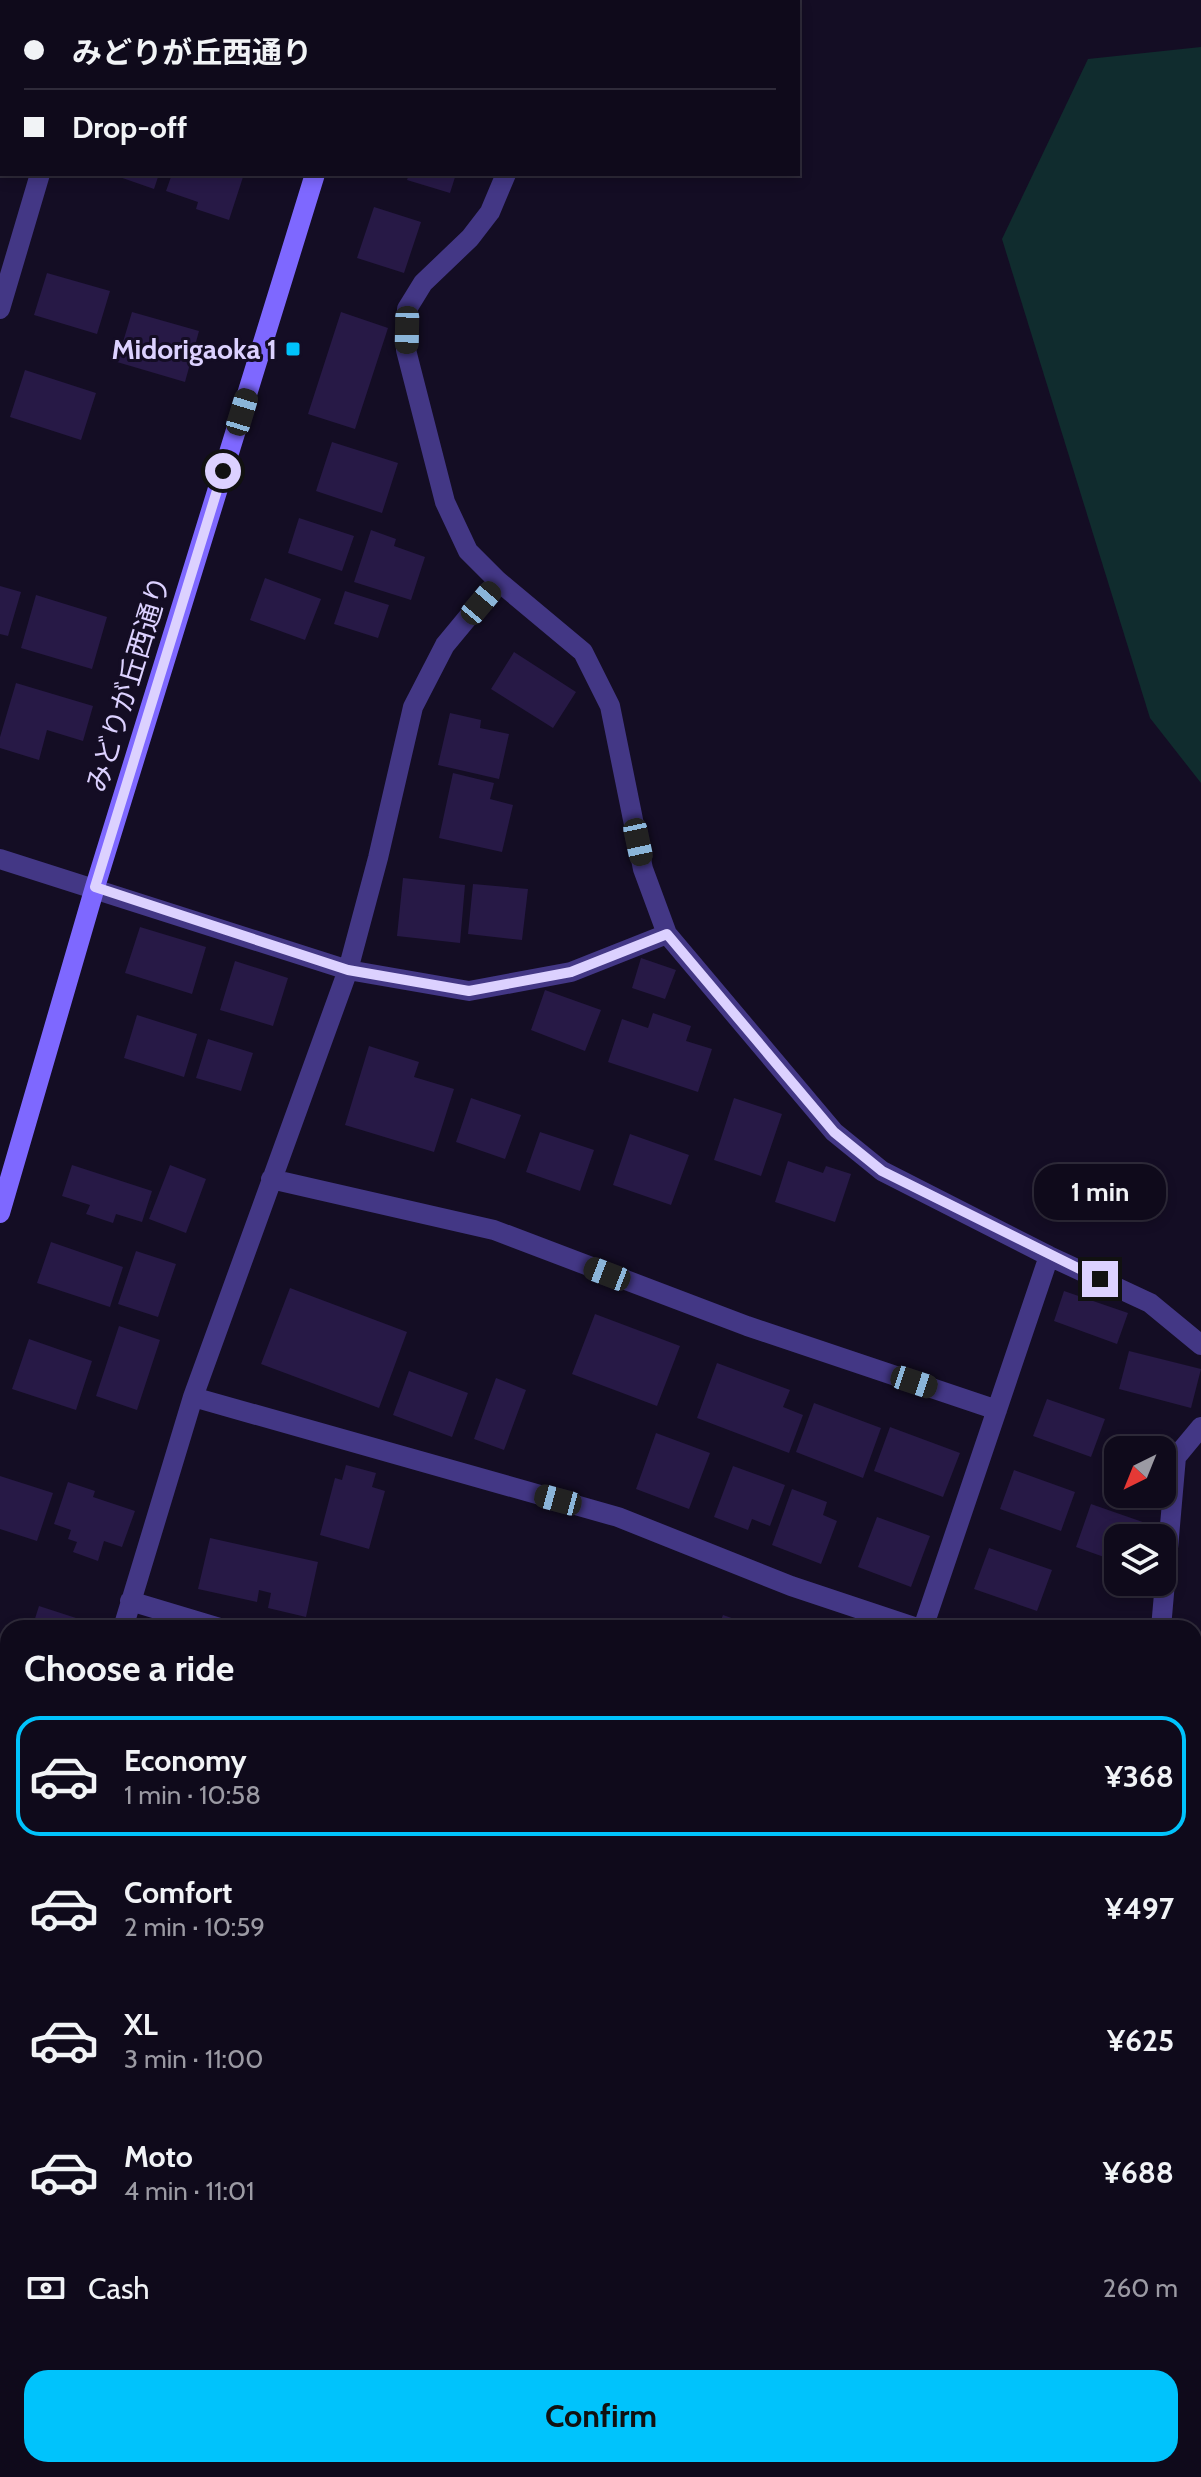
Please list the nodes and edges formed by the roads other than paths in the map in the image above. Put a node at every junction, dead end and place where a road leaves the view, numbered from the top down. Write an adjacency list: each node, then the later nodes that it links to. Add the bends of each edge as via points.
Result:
1 (39, 176): 4 (street)
2 (314, 176): 7 (street, みどりが丘西通り)
3 (505, 176): 5 (street, via 490,212 423,283 407,309 406,337 445,502 468,551)
4 (0, 309)
5 (498, 581): 8 (street, via 583,652 610,706 643,869); 9 (street, via 445,645 413,707)
6 (0, 859): 7 (street)
7 (95, 887): 9 (street); 11 (street, みどりが丘西通り)
8 (667, 934): 9 (street, via 571,972 469,991); 12 (street, via 834,1132 882,1171)
9 (348, 970): 10 (street)
10 (271, 1179): 14 (street); 15 (street, via 494,1230 747,1326)
11 (0, 1213)
12 (1049, 1256): 13 (street, via 1150,1303); 15 (street)
13 (1201, 1345)
14 (193, 1397): 17 (street); 20 (street, via 618,1517)
15 (997, 1410): 21 (street)
16 (1201, 1427): 22 (street, via 1176,1457)
17 (130, 1601): 18 (street); 19 (street)
18 (125, 1620)
19 (193, 1620)
20 (893, 1620)
21 (926, 1620)
22 (1162, 1620)

